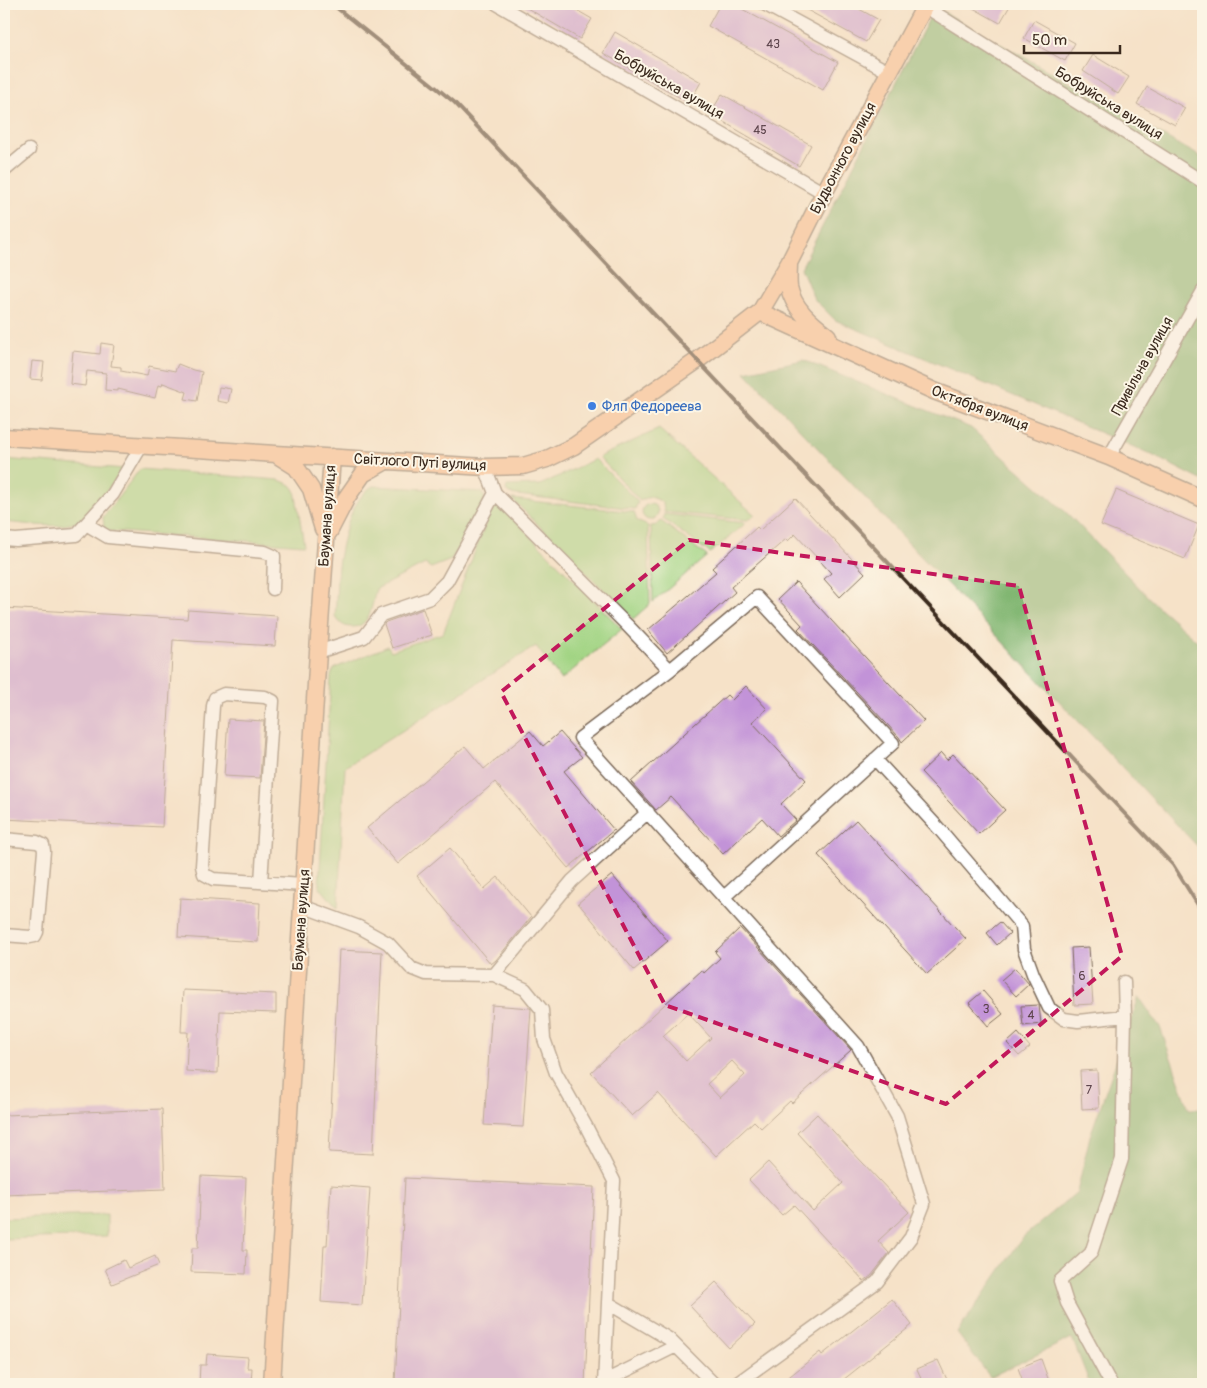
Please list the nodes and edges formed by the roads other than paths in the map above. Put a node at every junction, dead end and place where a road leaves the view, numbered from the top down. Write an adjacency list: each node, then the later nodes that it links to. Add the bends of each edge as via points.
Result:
1 (497, 4): 8 (street, Бобруйська вулиця)
2 (764, 4): 4 (street)
3 (924, 4): 4 (main road, Будьонного вулиця); 7 (street, Бобруйська вулиця)
4 (889, 72): 8 (main road, Будьонного вулиця)
5 (29, 150): 6 (street)
6 (4, 171)
7 (1203, 182)
8 (824, 193): 9 (main road, Будьонного вулиця)
9 (789, 263): 11 (main road, Будьонного вулиця); 12 (main road, via 789,287 799,309 813,325)
10 (1203, 291): 17 (street, Привільна вулиця)
11 (760, 312): 12 (main road, Октября вулиця); 19 (main road, Світлого Путі вулиця, via 698,360 574,446 523,466)
12 (849, 352): 17 (main road, Октября вулиця, via 934,391)
13 (4, 436): 14 (main road, Світлого Путі вулиця)
14 (142, 445): 15 (main road, Світлого Путі вулиця); 22 (street, via 113,494)
15 (272, 453): 16 (main road, Світлого Путі вулиця); 23 (main road, via 296,467 311,489)
16 (332, 457): 18 (main road, Світлого Путі вулиця); 23 (main road, Баумана вулиця)
17 (1110, 457): 21 (main road, Октября вулиця)
18 (386, 461): 19 (main road, Світлого Путі вулиця); 23 (main road, via 363,474 347,497)
19 (485, 467): 20 (street)
20 (495, 493): 26 (street, via 448,581 430,598 381,615 364,637); 27 (street)
21 (1203, 499)
22 (86, 524): 24 (street, via 76,535); 25 (street, via 108,537 265,552 274,556)
23 (326, 539): 26 (main road, Баумана вулиця)
24 (4, 540)
25 (273, 589)
26 (318, 652): 32 (main road, Баумана вулиця)
27 (670, 670): 28 (street, via 757,597 893,743); 29 (street, via 580,738)
28 (875, 759): 33 (street); 38 (street, via 1022,926 1024,949 1049,1008 1064,1019 1078,1021)
29 (648, 812): 33 (street); 36 (street, via 572,881)
30 (4, 839): 35 (street, via 37,842 43,845 44,851 37,932 30,937)
31 (261, 882): 31 (street, via 213,879 204,874 202,866 213,706 215,698 224,694 265,697 273,701); 32 (street)
32 (303, 885): 34 (main road, Баумана вулиця)
33 (724, 897): 44 (street, via 858,1046 897,1116 924,1204 911,1237 878,1282)
34 (302, 906): 36 (street, via 359,927 388,943 411,968 426,974); 42 (main road, Баумана вулиця)
35 (4, 935)
36 (494, 975): 39 (street, via 525,989 542,1010 544,1040 556,1073 614,1181)
37 (1124, 982): 38 (street)
38 (1125, 1016): 45 (street, via 1122,1159 1091,1253 1060,1282 1067,1303)
39 (608, 1303): 40 (street); 41 (street)
40 (676, 1346): 41 (street); 43 (street)
41 (605, 1383)
42 (272, 1384)
43 (714, 1384)
44 (736, 1384)
45 (1111, 1384)

